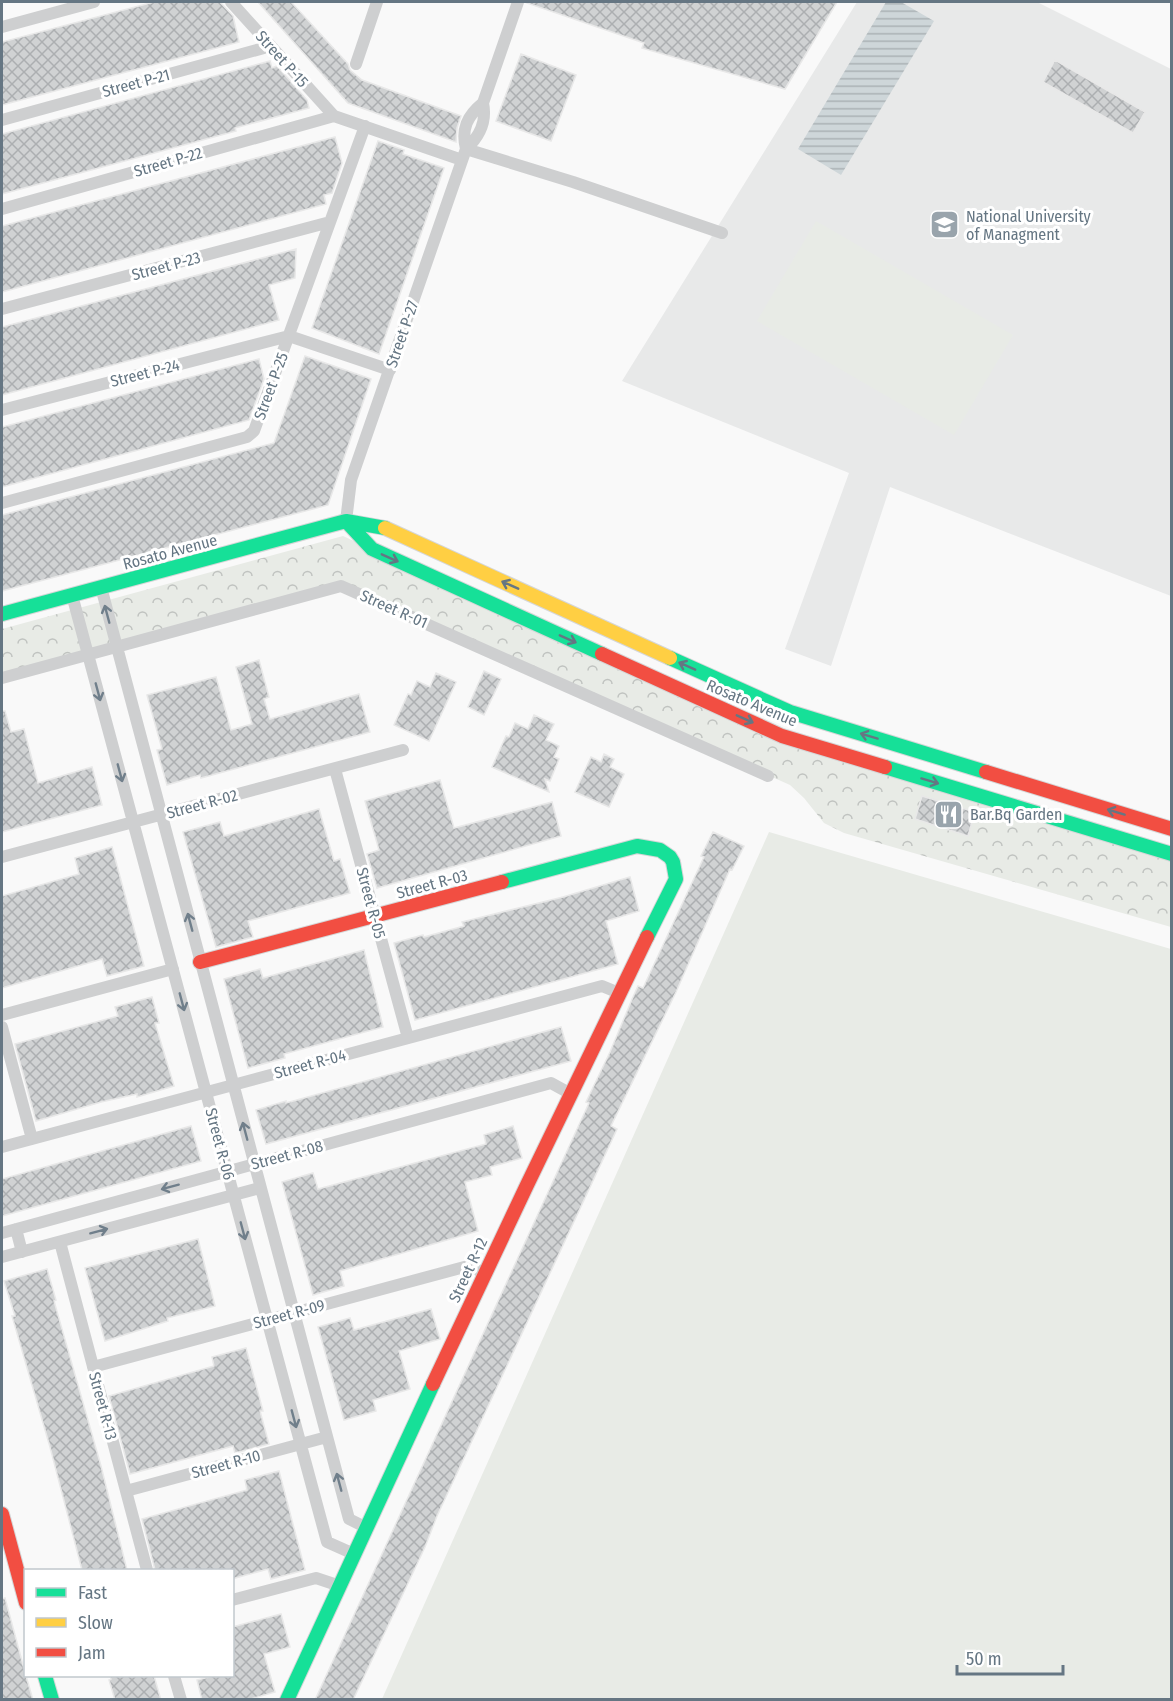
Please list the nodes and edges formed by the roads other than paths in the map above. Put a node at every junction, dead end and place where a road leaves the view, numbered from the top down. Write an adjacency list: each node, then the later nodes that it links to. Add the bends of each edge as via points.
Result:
1 (94, 2): 5 (street)
2 (231, 2): 6 (street, Street P-15)
3 (377, 2): 7 (street)
4 (518, 2): 8 (street)
5 (2, 27)
6 (271, 46): 9 (street, Street P-15); 10 (street, Street P-21)
7 (356, 64)
8 (483, 103): 12 (street, Street P-27, via 486,115 482,126); 12 (street, Street P-27, via 472,112 463,135)
9 (334, 116): 11 (street); 13 (street, Street P-22)
10 (2, 120)
11 (365, 126): 12 (street); 14 (street, Street P-25)
12 (464, 154): 15 (street, via 573,182); 18 (street, Street P-27)
13 (2, 209)
14 (330, 222): 16 (street, Street P-23); 17 (street, Street P-25)
15 (722, 233)
16 (2, 309)
17 (289, 336): 18 (street); 19 (street, Street P-24); 20 (street, Street P-25, via 254,431 247,437)
18 (390, 370): 21 (street, Street P-27, via 351,480)
19 (2, 410)
20 (2, 503)
21 (346, 521): 22 (street, Rosato Avenue); 33 (street, Rosato Avenue, one-way to 21, via 790,712 382,527); 34 (street, Rosato Avenue, one-way to 34, via 372,549 782,736)
22 (101, 587): 23 (street, Rosato Avenue); 25 (street, Street R-06, one-way to 22)
23 (72, 595): 24 (street, Rosato Avenue); 26 (street, Street R-06)
24 (2, 614)
25 (116, 646): 26 (street, Street R-01); 30 (street, Street R-01, via 341,586); 31 (street, Street R-06)
26 (88, 654): 27 (street, Street R-01); 32 (street, Street R-06, one-way to 32)
27 (2, 678)
28 (403, 750): 29 (street, Street R-02)
29 (335, 769): 31 (street, Street R-02); 37 (street, Street R-05)
30 (768, 776)
31 (161, 814): 32 (street, Street R-02); 38 (street, Street R-06, one-way to 31)
32 (133, 822): 36 (street, Street R-02); 39 (street, Street R-06)
33 (1172, 829)
34 (1172, 854)
35 (671, 856): 37 (street, Street R-03, via 657,847 637,846); 40 (street, Street R-12, via 676,879)
36 (2, 857)
37 (375, 916): 38 (street, Street R-03); 43 (street, Street R-05)
38 (200, 962): 44 (street, Street R-06)
39 (173, 969): 41 (street); 45 (street, Street R-06, one-way to 45)
40 (619, 993): 43 (street, Street R-04, via 602,986); 46 (street, Street R-12)
41 (2, 1015)
42 (2, 1027): 47 (street)
43 (408, 1038): 44 (street, Street R-04)
44 (233, 1085): 45 (street, Street R-04); 49 (street, Street R-06, one-way to 44)
45 (206, 1092): 47 (street, Street R-04); 50 (street, Street R-06)
46 (571, 1094): 49 (street, Street R-08, via 551,1083); 58 (street, Street R-12)
47 (32, 1139): 48 (street, Street R-04)
48 (2, 1147)
49 (254, 1164): 50 (street, Street R-08); 51 (street, Street R-06)
50 (227, 1172): 52 (street, Street R-06); 53 (street, Street R-08, one-way to 53)
51 (260, 1188): 52 (street, Street R-08); 59 (street, Street R-06)
52 (234, 1195): 55 (street, Street R-08, one-way to 52); 60 (street, Street R-06, one-way to 60)
53 (16, 1229): 54 (street, Street R-08); 56 (street)
54 (2, 1233)
55 (60, 1242): 56 (street, Street R-08); 61 (street, Street R-13)
56 (22, 1252): 57 (street, Street R-08)
57 (2, 1257)
58 (485, 1273): 59 (street, Street R-09, via 468,1266); 66 (street, Street R-12)
59 (294, 1313): 60 (street, Street R-09); 62 (street, Street R-06)
60 (267, 1320): 61 (street, Street R-09); 63 (street, Street R-06, one-way to 63)
61 (93, 1367): 64 (street, Street R-13)
62 (327, 1437): 63 (street, Street R-10); 66 (street, Street R-06, one-way to 62, via 349,1519)
63 (301, 1444): 64 (street, Street R-10); 67 (street, Street R-06, via 327,1542)
64 (126, 1491): 68 (street, Street R-13)
65 (2, 1514): 70 (street)
66 (367, 1528): 67 (street, Street R-12)
67 (354, 1554): 69 (street, Street R-12)
68 (147, 1569)
69 (340, 1586): 71 (street, via 316,1578); 76 (street, Street R-12)
70 (24, 1596)
71 (234, 1599)
72 (45, 1677): 74 (street)
73 (174, 1677): 75 (street)
74 (52, 1700)
75 (181, 1700)
76 (287, 1700)

